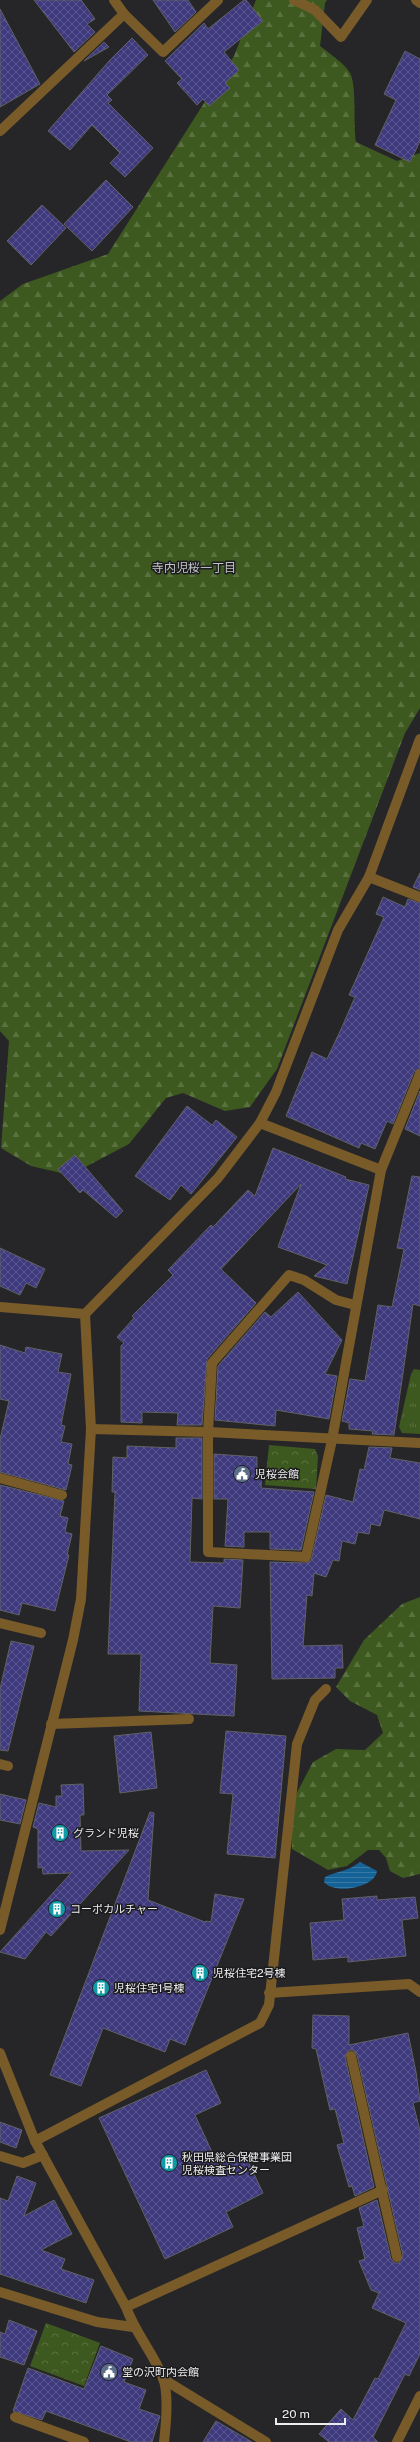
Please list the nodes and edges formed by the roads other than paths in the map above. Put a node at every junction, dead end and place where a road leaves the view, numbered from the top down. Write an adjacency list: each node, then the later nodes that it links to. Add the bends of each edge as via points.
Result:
1 (114, 0): 7 (street)
2 (218, 0): 7 (street, via 163,52)
3 (294, 0): 4 (street, via 315,10 341,37)
4 (367, 0)
5 (416, 0): 6 (street)
6 (420, 3)
7 (124, 14): 8 (street)
8 (0, 131)
9 (420, 740): 10 (street)
10 (370, 877): 11 (street); 14 (street, via 338,930 276,1092)
11 (420, 897)
12 (420, 1074): 13 (street)
13 (418, 1086): 15 (street)
14 (260, 1124): 15 (street); 18 (street, via 218,1178)
15 (381, 1170): 16 (street)
16 (355, 1305): 20 (street, via 336,1300 304,1280 290,1275 212,1363); 21 (street)
17 (0, 1307): 18 (street)
18 (85, 1314): 19 (street)
19 (91, 1429): 20 (street); 29 (street, via 81,1599)
20 (208, 1432): 21 (street); 21 (street, via 208,1552 306,1557)
21 (332, 1440): 22 (street)
22 (420, 1443)
23 (0, 1478): 24 (street)
24 (62, 1495)
25 (0, 1623): 26 (street)
26 (41, 1633)
27 (326, 1689): 32 (street, via 315,1700 297,1744)
28 (189, 1719): 29 (street)
29 (52, 1724): 30 (street)
30 (0, 1930)
31 (420, 1992): 32 (street, via 409,1984)
32 (269, 1993): 35 (street, via 269,2005 260,2024)
33 (0, 2053): 35 (street)
34 (351, 2056): 38 (street)
35 (35, 2141): 36 (street)
36 (43, 2155): 37 (street, via 23,2163); 41 (street)
37 (0, 2156)
38 (383, 2190): 39 (street); 41 (street)
39 (396, 2257)
40 (0, 2292): 42 (street, via 97,2322)
41 (126, 2307): 42 (street)
42 (133, 2327): 43 (street)
43 (163, 2379): 47 (street, via 167,2422); 48 (street)
44 (420, 2396): 49 (street)
45 (15, 2417): 46 (street)
46 (84, 2442)
47 (164, 2442)
48 (266, 2442)
49 (398, 2442)

